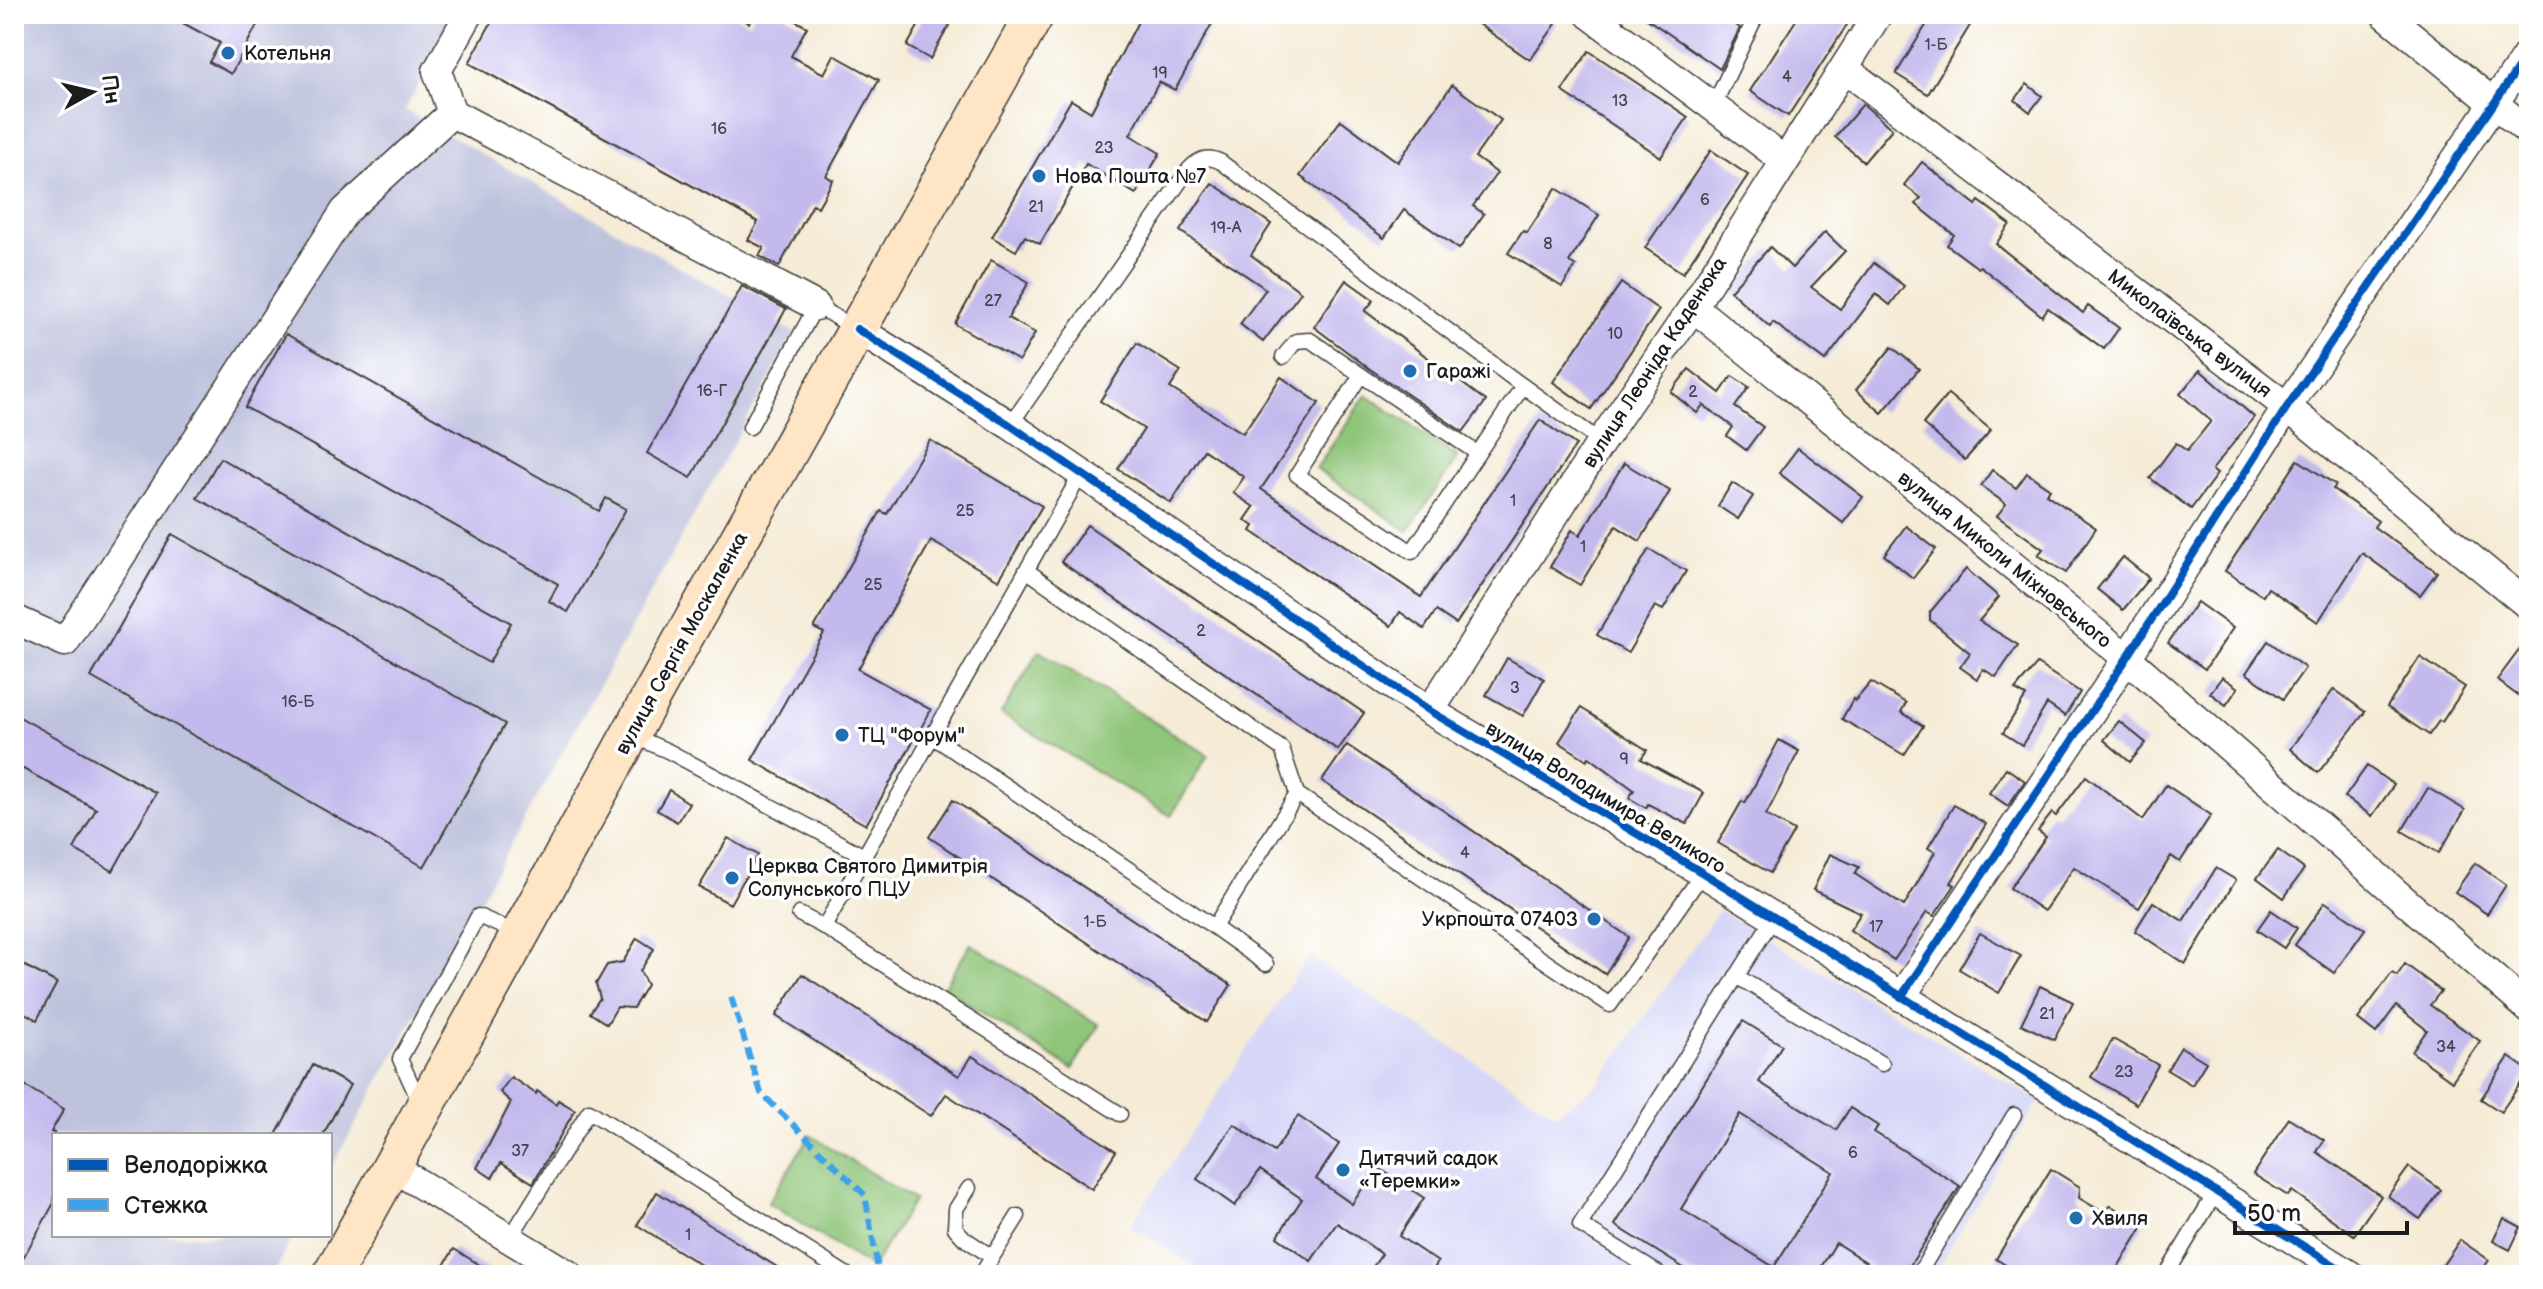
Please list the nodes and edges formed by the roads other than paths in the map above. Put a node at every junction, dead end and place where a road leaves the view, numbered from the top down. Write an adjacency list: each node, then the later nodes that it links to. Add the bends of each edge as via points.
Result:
1 (469, 14): 11 (street, via 437,71)
2 (1035, 14): 16 (main road, вулиця Сергія Москаленка)
3 (1589, 14): 10 (street)
4 (1757, 14): 10 (lane)
5 (1878, 14): 8 (street, вулиця Леоніда Каденюка)
6 (2385, 14): 9 (street)
7 (2529, 52): 9 (street)
8 (1844, 68): 13 (street, вулиця Леоніда Каденюка); 20 (street, Миколаївська вулиця)
9 (2496, 104): 12 (street); 20 (street)
10 (1713, 107): 13 (street)
11 (452, 113): 14 (street); 28 (street, via 345,211 65,642)
12 (2529, 132)
13 (1784, 160): 15 (street, вулиця Леоніда Каденюка)
14 (816, 306): 16 (lane); 22 (lane)
15 (1693, 307): 23 (street, вулиця Леоніда Каденюка); 29 (street, вулиця Миколи Міхновського)
16 (857, 329): 21 (street, вулиця Володимира Великого); 31 (main road, вулиця Сергія Москаленка)
17 (1283, 357): 18 (lane, via 1296,341 1310,340)
18 (1361, 375): 24 (lane); 24 (lane, via 1297,475 1310,484 1412,552)
19 (1523, 386): 21 (lane, via 1210,158 1186,173); 23 (lane); 24 (lane)
20 (2287, 407): 27 (street, Миколаївська вулиця); 29 (street)
21 (1010, 425): 25 (street, вулиця Володимира Великого)
22 (750, 427)
23 (1601, 442): 30 (street, вулиця Леоніда Каденюка)
24 (1477, 453)
25 (1081, 474): 26 (lane); 30 (street, вулиця Володимира Великого)
26 (1026, 570): 32 (lane); 33 (lane, via 1282,749)
27 (2529, 606)
28 (14, 619)
29 (2127, 658): 42 (street); 43 (street, вулиця Миколи Міхновського)
30 (1430, 711): 35 (street, вулиця Володимира Великого)
31 (631, 735): 34 (lane); 47 (main road, вулиця Сергія Москаленка)
32 (932, 736): 34 (lane); 39 (lane)
33 (1297, 794): 35 (lane, via 1610,1005); 39 (lane)
34 (864, 856): 38 (lane)
35 (1703, 873): 37 (street, вулиця Володимира Великого)
36 (799, 914): 38 (lane)
37 (1774, 917): 41 (lane); 42 (street, вулиця Володимира Великого)
38 (824, 927): 45 (lane)
39 (1214, 927): 40 (lane)
40 (1266, 964)
41 (1736, 976): 44 (lane); 57 (lane, via 1580,1225)
42 (1901, 997): 49 (street, вулиця Володимира Великого)
43 (2529, 1009)
44 (1882, 1064)
45 (1120, 1114)
46 (2014, 1115): 58 (lane)
47 (392, 1167): 51 (street); 54 (main road, вулиця Сергія Москаленка)
48 (969, 1188): 52 (lane, via 956,1209 955,1228)
49 (2216, 1192): 59 (lane); 60 (street, вулиця Володимира Великого)
50 (1018, 1216): 52 (lane)
51 (510, 1238): 53 (street); 55 (lane, via 589,1111)
52 (992, 1257): 56 (lane)
53 (561, 1273)
54 (332, 1275)
55 (847, 1275)
56 (981, 1275)
57 (1661, 1275)
58 (1918, 1275)
59 (2166, 1275)
60 (2350, 1275)

